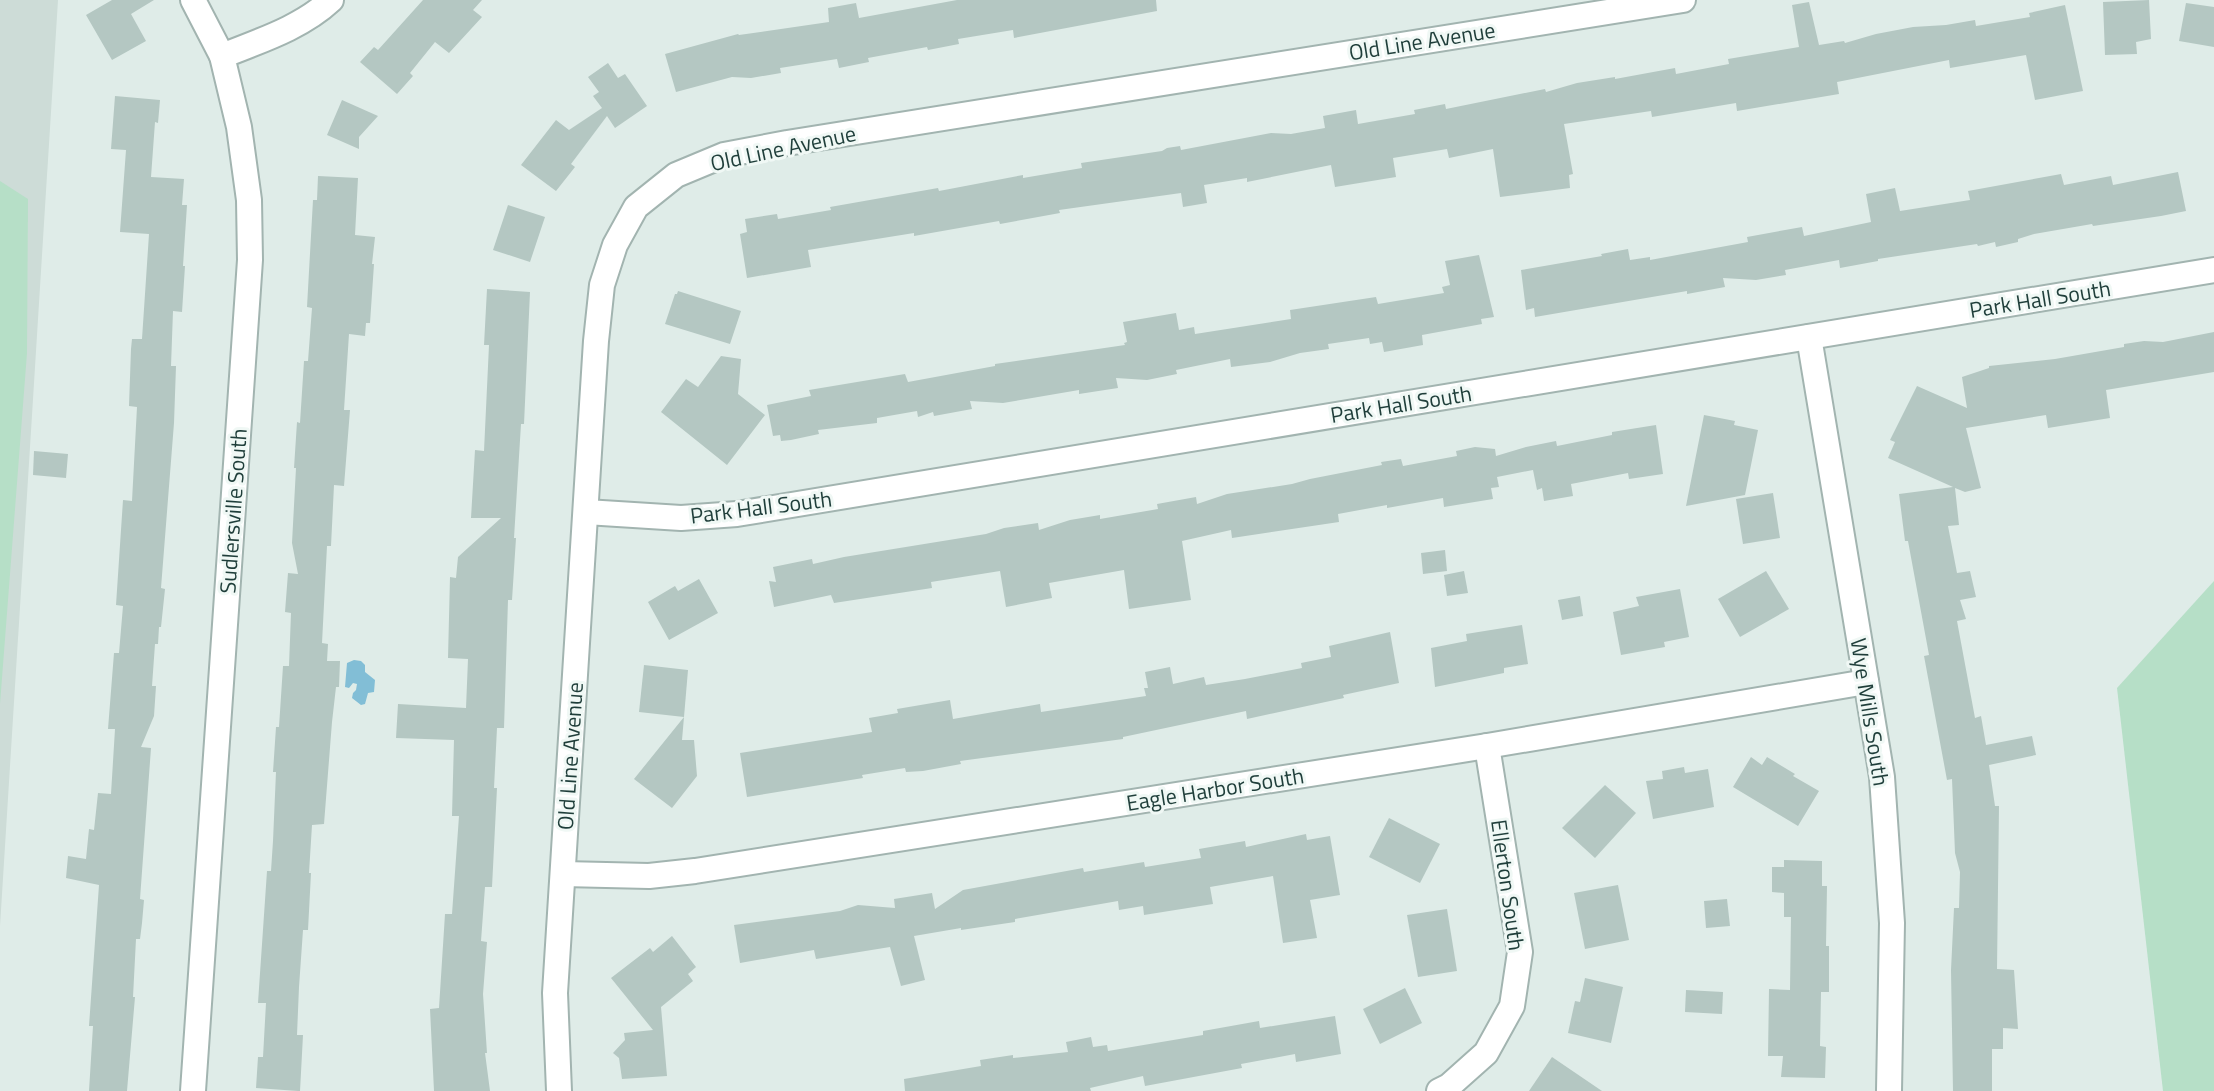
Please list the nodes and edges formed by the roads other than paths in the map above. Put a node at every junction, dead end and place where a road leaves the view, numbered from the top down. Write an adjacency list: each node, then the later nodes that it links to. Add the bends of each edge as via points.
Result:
1 (193, 0): 4 (street, Sudlersville South)
2 (331, 0): 4 (street, via 281,32)
3 (1683, 0): 7 (street, Old Line Avenue, via 787,143 724,155 676,175 636,207 615,245 602,285)
4 (222, 56): 11 (street, Sudlersville South, via 239,127 250,260)
5 (2214, 270): 6 (street, Park Hall South)
6 (1809, 337): 7 (street, Park Hall South, via 737,514 681,518); 8 (street, Wye Mills South)
7 (586, 512): 10 (street, Old Line Avenue)
8 (1866, 682): 9 (street, Eagle Harbor South); 14 (street, Wye Mills South, via 1888,843)
9 (1487, 746): 10 (street, Eagle Harbor South, via 695,871); 13 (street, Ellerton South, via 1520,952 1512,1006 1486,1053)
10 (563, 874): 12 (street, Old Line Avenue, via 555,993)
11 (193, 1091)
12 (559, 1091)
13 (1439, 1091)
14 (1889, 1091)

